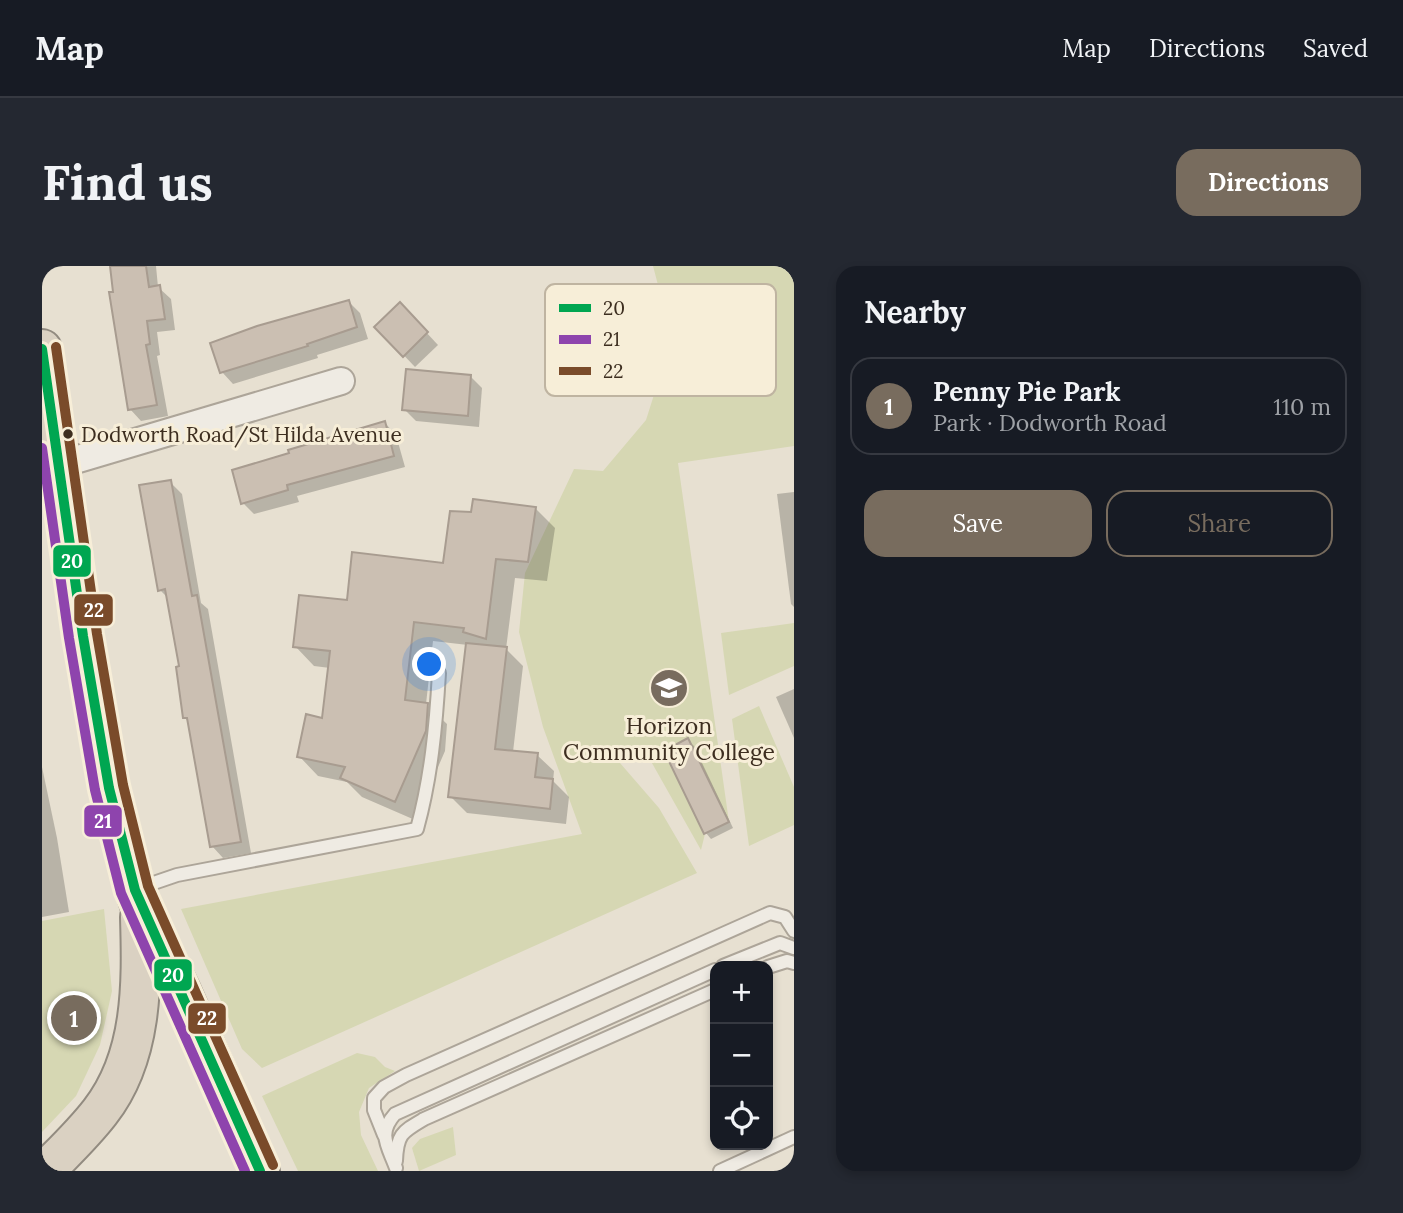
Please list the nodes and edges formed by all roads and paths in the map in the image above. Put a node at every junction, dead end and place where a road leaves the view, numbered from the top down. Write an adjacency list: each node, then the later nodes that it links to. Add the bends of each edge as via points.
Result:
1 (42, 349): 3 (highway)
2 (341, 381): 3 (street)
3 (58, 466): 5 (highway, via 109,788)
4 (439, 673): 5 (lane, via 428,789 417,829 177,875)
5 (137, 897): 16 (highway, via 142,966 131,1049 101,1111); 17 (highway)
6 (794, 931): 13 (lane, via 785,917 770,913 407,1075 374,1098)
7 (794, 948): 8 (lane, via 780,943)
8 (735, 961)
9 (794, 963): 10 (lane)
10 (773, 965)
11 (710, 972): 13 (lane, via 395,1114)
12 (710, 992): 15 (lane, via 424,1119 402,1132 396,1146)
13 (384, 1135): 15 (lane)
14 (794, 1137): 18 (lane)
15 (397, 1169)
16 (45, 1171)
17 (260, 1171)
18 (720, 1171)

